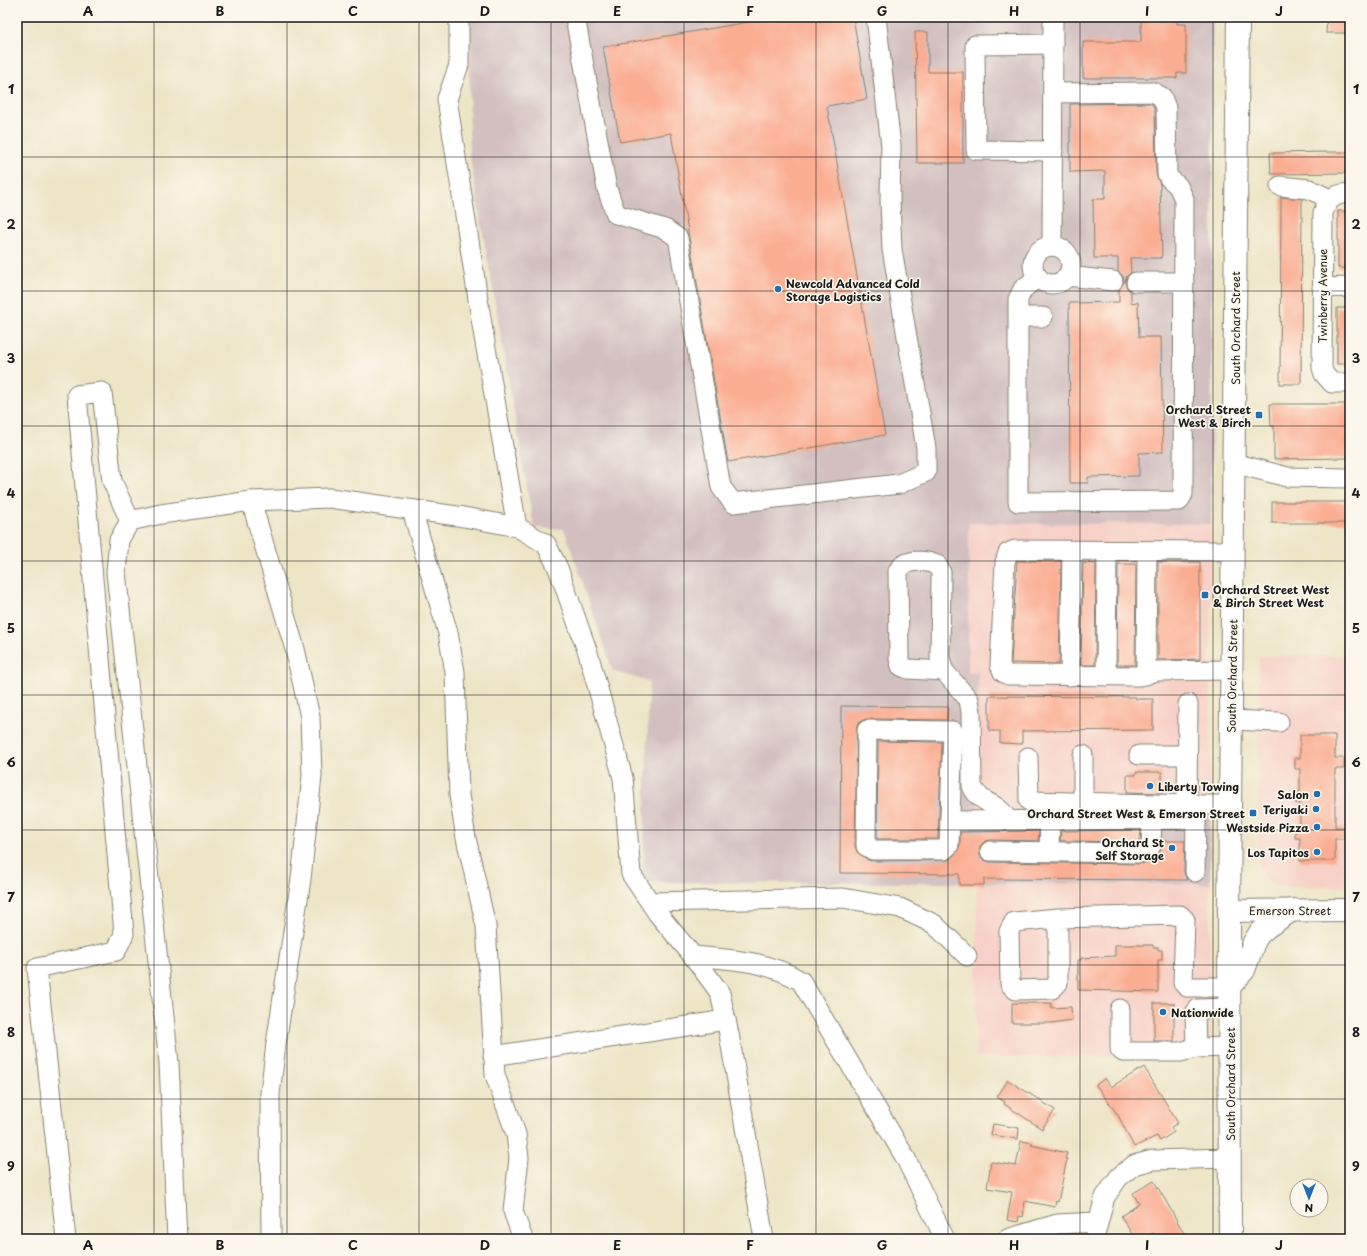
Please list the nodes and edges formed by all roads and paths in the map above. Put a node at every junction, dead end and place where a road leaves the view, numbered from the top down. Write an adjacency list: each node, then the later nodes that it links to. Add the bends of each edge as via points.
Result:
1 (459, 17): 28 (street, via 459,65 447,99)
2 (575, 17): 3 (street, via 606,189 616,214 665,229 678,238 721,487 733,503 899,484 926,472 926,448 892,249 891,146)
3 (876, 17)
4 (1053, 17): 6 (street)
5 (1238, 17): 23 (main road, South Orchard Street)
6 (1053, 44): 7 (street); 8 (street, via 975,45 976,150)
7 (1053, 93): 8 (street); 17 (street, via 1154,92 1162,97 1166,108 1167,174 1178,186 1184,199)
8 (1053, 151): 12 (street)
9 (1280, 186): 11 (street, via 1309,189)
10 (1350, 193): 11 (street, via 1339,194)
11 (1327, 203): 19 (street, Twinberry Avenue, via 1323,220)
12 (1052, 246): 13 (street, via 1042,249 1035,257 1033,267); 14 (street, via 1067,254 1071,265)
13 (1038, 276): 14 (street, via 1052,284); 20 (street, via 1023,289 1018,299)
14 (1067, 276): 15 (street)
15 (1113, 281)
16 (1136, 282): 17 (street)
17 (1184, 282): 20 (street, via 1183,494 1179,501 1018,502)
18 (1350, 287): 19 (street)
19 (1322, 288): 22 (street, Twinberry Avenue, via 1322,368 1324,374)
20 (1019, 317): 21 (street)
21 (1043, 317)
22 (1341, 383)
23 (1234, 463): 24 (street, via 1287,477); 32 (main road, South Orchard Street)
24 (1350, 478)
25 (251, 501): 26 (street, via 330,498); 27 (street); 72 (street, via 295,650 310,717 312,776 301,879 270,1094)
26 (412, 510): 28 (street); 67 (street, via 448,634 455,672 459,795 486,926)
27 (130, 521): 70 (street, via 112,481 102,392 77,395 124,934 116,951 37,968); 71 (street, via 119,540 116,572 169,1063)
28 (517, 527): 55 (street, via 546,544 558,568 588,653 623,778 631,874)
29 (1072, 550): 30 (street); 36 (street); 36 (street, via 1015,550 1008,553 1005,562 1000,665 1003,672 1008,675)
30 (1107, 550): 31 (street); 37 (street)
31 (1147, 551): 32 (street); 35 (street)
32 (1233, 551): 33 (main road, South Orchard Street)
33 (1232, 670): 35 (street, via 1157,671); 39 (main road, South Orchard Street)
34 (944, 671): 34 (street, via 940,658 941,573 937,565 931,562 907,562 898,571 901,666 908,669); 48 (street, via 969,700 972,786 977,795 1002,810)
35 (1146, 675): 37 (street)
36 (1070, 676): 37 (street)
37 (1106, 676)
38 (1188, 704): 43 (street)
39 (1231, 720): 40 (street); 46 (main road, South Orchard Street)
40 (1279, 722)
41 (1083, 755): 45 (street)
42 (1139, 755): 43 (street)
43 (1187, 755): 47 (street)
44 (1028, 757): 45 (street, via 1029,801)
45 (1083, 803): 47 (street)
46 (1230, 805): 47 (street); 58 (main road, South Orchard Street)
47 (1194, 809): 51 (street); 54 (street)
48 (1007, 819): 49 (street); 50 (street)
49 (1050, 819): 51 (street); 53 (street)
50 (950, 820): 50 (street, via 953,731 867,730 866,846 873,850 944,850 949,845)
51 (1152, 820): 53 (street, via 1151,846 1147,851)
52 (990, 851): 53 (street)
53 (1049, 852)
54 (1195, 872)
55 (650, 902): 60 (street); 61 (street, via 843,898 900,908 934,924)
56 (1292, 910): 57 (main road, Emerson Street); 58 (main road, Emerson Street); 62 (main road, via 1267,927 1254,942 1244,970)
57 (1350, 910)
58 (1229, 911): 62 (main road, South Orchard Street)
59 (1058, 918): 62 (street, via 1180,916 1185,920 1183,983 1187,987)
60 (693, 956): 64 (street, via 720,993); 75 (street, via 741,960 783,971 801,981 905,1157)
61 (967, 956)
62 (1229, 997): 65 (main road, South Orchard Street); 66 (street, via 1198,1009 1195,1013)
63 (1120, 1009): 66 (street, via 1120,1049 1123,1052 1180,1052)
64 (726, 1020): 67 (street); 74 (street)
65 (1230, 1047): 66 (street); 68 (main road, South Orchard Street)
66 (1196, 1048)
67 (493, 1056): 73 (street, via 495,1075 516,1134 519,1158 513,1211)
68 (1230, 1158): 69 (street, via 1154,1160 1134,1165 1119,1177 1105,1197); 77 (main road, South Orchard Street)
69 (1095, 1231): 76 (street, via 1057,1224)
70 (66, 1239)
71 (177, 1239)
72 (271, 1239)
73 (523, 1239)
74 (764, 1239)
75 (945, 1239)
76 (1007, 1239)
77 (1230, 1239)

